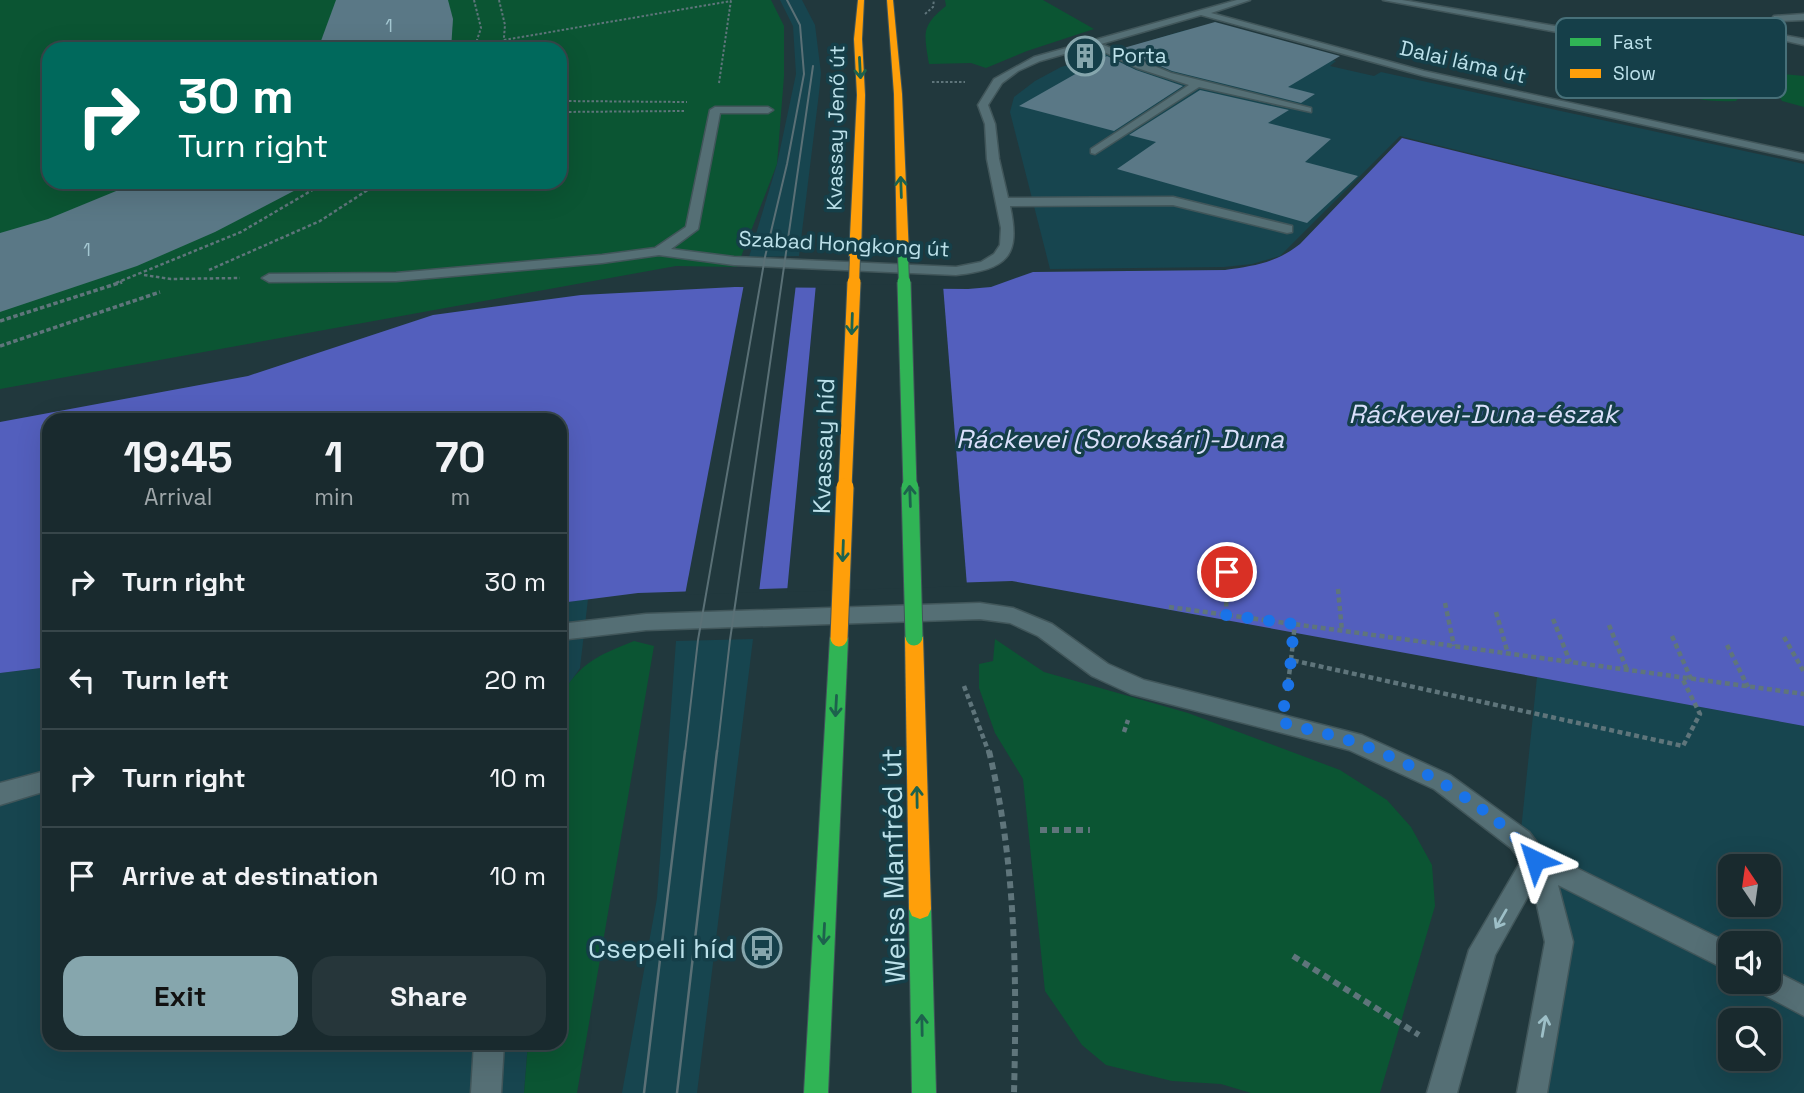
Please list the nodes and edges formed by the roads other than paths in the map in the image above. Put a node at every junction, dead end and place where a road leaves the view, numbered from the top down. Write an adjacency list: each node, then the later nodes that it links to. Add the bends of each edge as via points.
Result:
1 (861, 0): 20 (main road, Kvassay Jenő út, one-way to 20)
2 (890, 0): 32 (main road, Weiss Manfréd út, one-way to 2, bridge, via 898,94)
3 (1246, 0): 5 (lane)
4 (1387, 0): 8 (lane)
5 (1199, 12): 11 (lane); 16 (lane, Dalai láma út, via 1284,38)
6 (1804, 17): 7 (lane)
7 (1777, 18)
8 (1556, 29)
9 (1786, 38): 10 (lane)
10 (1804, 42)
11 (1087, 44): 12 (lane, via 1146,68); 17 (lane, Szabad Hongkong út, via 1025,65 998,82 983,106 988,113)
12 (1200, 82): 14 (lane); 15 (lane)
13 (768, 110): 19 (lane, via 715,110 692,229)
14 (1307, 110)
15 (1095, 151)
16 (1804, 157)
17 (1002, 202): 18 (lane, via 1173,201); 19 (lane, Szabad Hongkong út, via 1007,245 996,259 971,269 734,261)
18 (1287, 229)
19 (659, 251): 21 (lane, via 396,277)
20 (855, 256): 31 (main road, Kvassay híd, one-way to 31, bridge)
21 (269, 278)
22 (567, 631): 25 (lane, via 646,622 980,611 1013,616 1045,630 1100,670 1139,688 1354,742 1442,782 1520,840)
23 (42, 782): 24 (lane)
24 (0, 794)
25 (1535, 860): 26 (lane); 33 (lane, one-way to 33, via 1483,950); 34 (lane, one-way to 25, via 1559,942 1548,891)
26 (1718, 952)
27 (1781, 989): 28 (lane)
28 (1804, 1002)
29 (489, 1050): 30 (lane)
30 (486, 1093)
31 (816, 1093)
32 (924, 1093)
33 (1442, 1093)
34 (1532, 1093)

